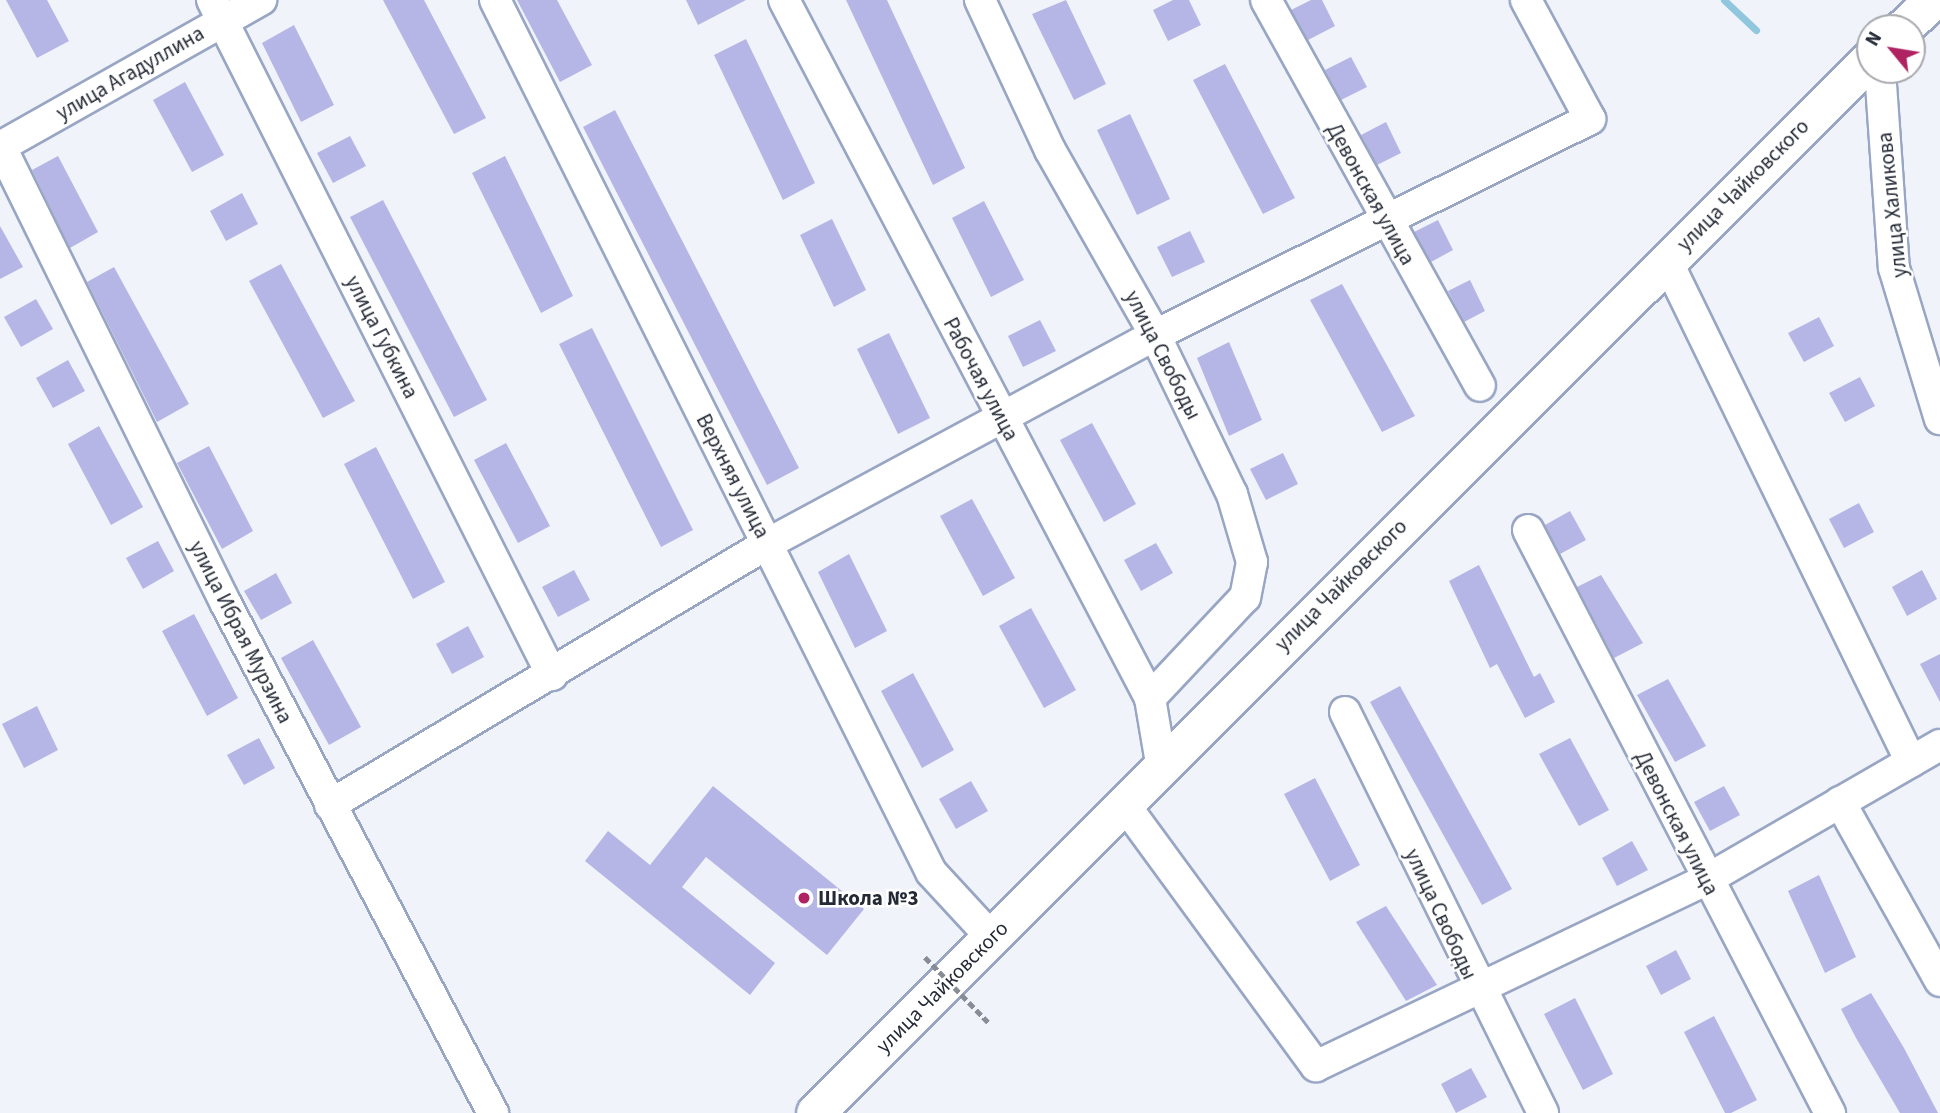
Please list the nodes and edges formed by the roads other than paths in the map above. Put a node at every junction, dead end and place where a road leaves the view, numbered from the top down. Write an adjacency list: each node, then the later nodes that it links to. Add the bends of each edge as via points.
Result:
1 (261, 0): 8 (street, улица Агадуллина)
2 (495, 0): 20 (street, Верхняя улица)
3 (784, 0): 18 (street, Рабочая улица)
4 (980, 0): 15 (street, улица Свободы, via 1050,150)
5 (1266, 0): 13 (street, Девонская улица)
6 (1526, 0): 13 (street, via 1590,119)
7 (1933, 0): 9 (main road)
8 (217, 10): 12 (street, улица Агадуллина); 21 (street, улица Губкина)
9 (1918, 14)
10 (1856, 73): 14 (main road, улица Чайковского)
11 (1881, 84): 17 (street, улица Халикова, via 1894,268)
12 (0, 146): 29 (street, улица Ибрая Мурзина)
13 (1384, 221): 15 (street); 16 (street, Девонская улица)
14 (1667, 261): 25 (street); 26 (main road, улица Чайковского)
15 (1155, 335): 18 (street); 22 (street, улица Свободы, via 1232,494 1252,562 1245,597)
16 (1480, 386)
17 (1940, 419)
18 (1003, 421): 20 (street); 22 (street, Рабочая улица)
19 (1528, 530): 30 (street, Девонская улица)
20 (767, 544): 21 (street); 31 (street, Верхняя улица, via 931,872)
21 (552, 675): 29 (street)
22 (1150, 698): 26 (street, Рабочая улица)
23 (1345, 712): 33 (street, улица Свободы)
24 (1940, 745): 25 (street)
25 (1910, 762): 27 (street)
26 (1161, 763): 28 (main road, улица Чайковского)
27 (1840, 802): 30 (street); 32 (street)
28 (1124, 804): 31 (main road, улица Чайковского); 33 (street, via 1315,1066)
29 (330, 805): 34 (street, улица Ибрая Мурзина)
30 (1706, 880): 33 (street); 37 (street, Девонская улица)
31 (992, 938): 35 (main road, улица Чайковского)
32 (1940, 981)
33 (1478, 992): 36 (street, улица Свободы)
34 (493, 1113)
35 (815, 1113)
36 (1543, 1113)
37 (1830, 1113)

